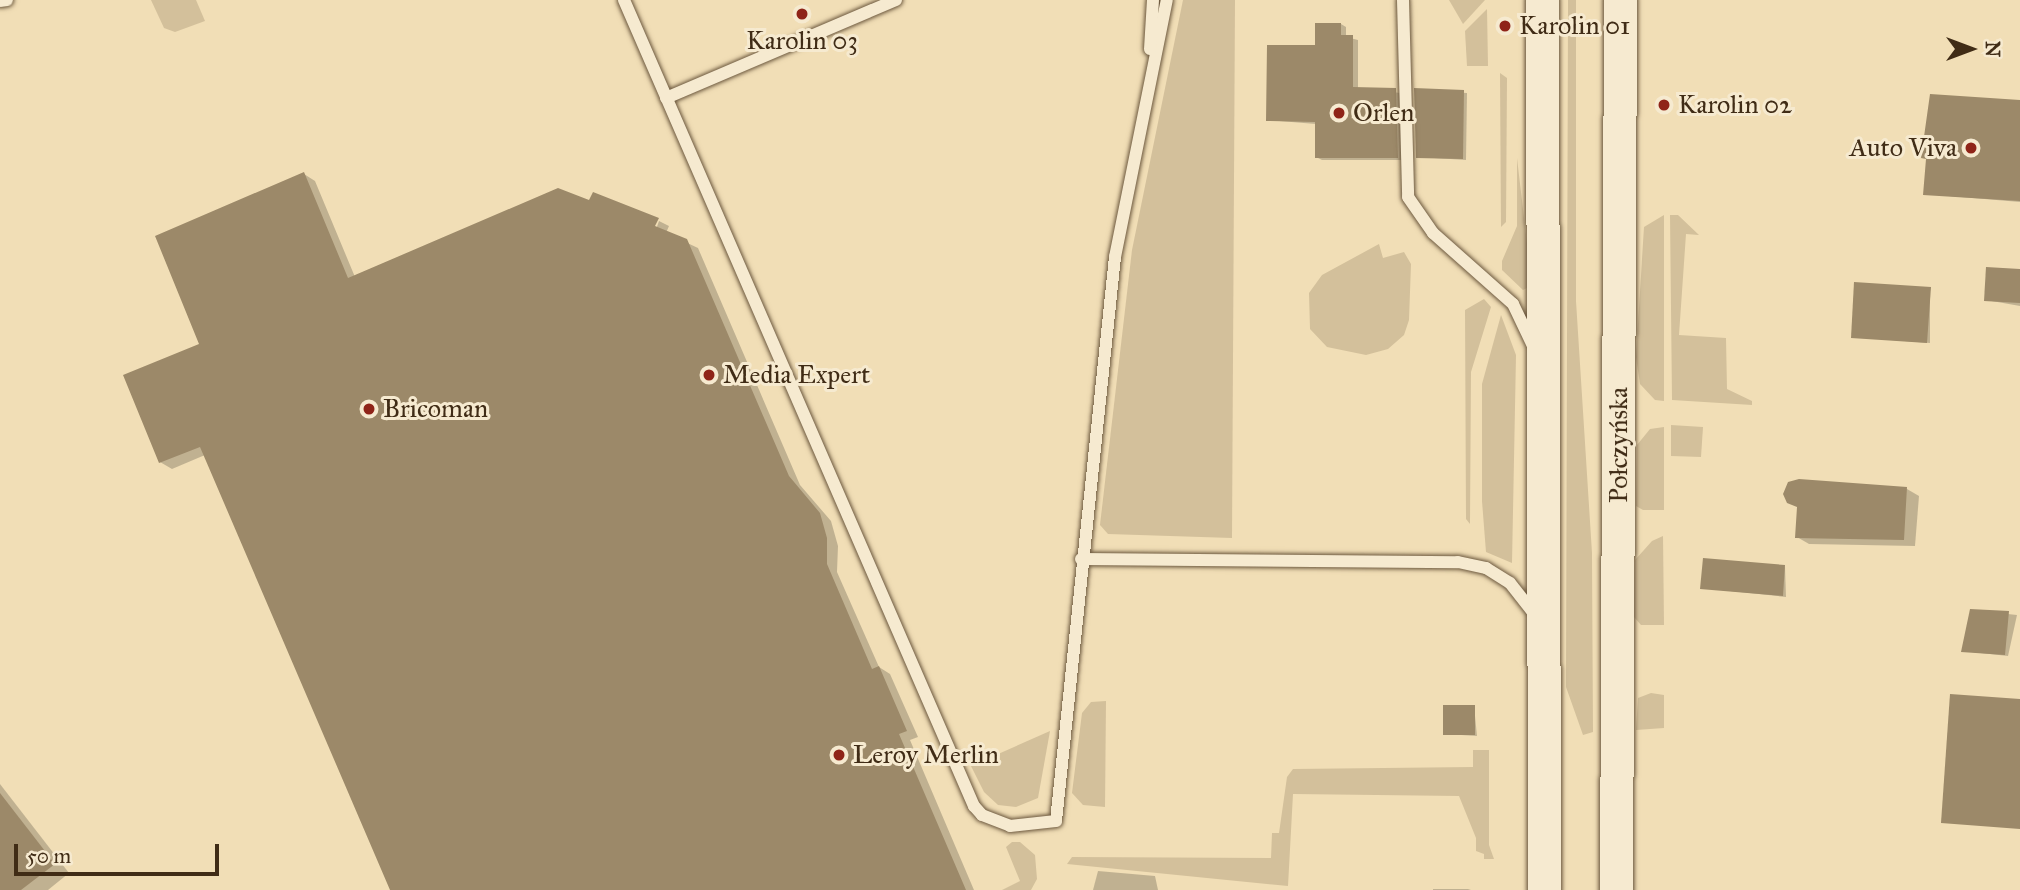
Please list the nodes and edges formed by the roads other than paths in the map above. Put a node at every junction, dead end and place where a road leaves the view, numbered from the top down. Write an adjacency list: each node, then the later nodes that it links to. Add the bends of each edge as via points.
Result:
1 (7, 0): 9 (lane)
2 (624, 0): 11 (lane)
3 (896, 0): 11 (lane)
4 (1153, 0): 10 (lane)
5 (1167, 0): 10 (lane)
6 (1403, 0): 12 (lane, via 1408,197 1433,233 1513,304)
7 (1542, 0): 12 (main road)
8 (1620, 0): 16 (main road, Połczyńska)
9 (0, 1)
10 (1149, 81): 13 (lane, via 1115,257)
11 (666, 98): 13 (lane, via 974,806 982,815 1010,826 1056,821)
12 (1542, 367): 14 (main road)
13 (1081, 559): 14 (lane, via 1458,562 1486,568 1510,583)
14 (1543, 628): 15 (main road)
15 (1544, 890)
16 (1616, 890)

